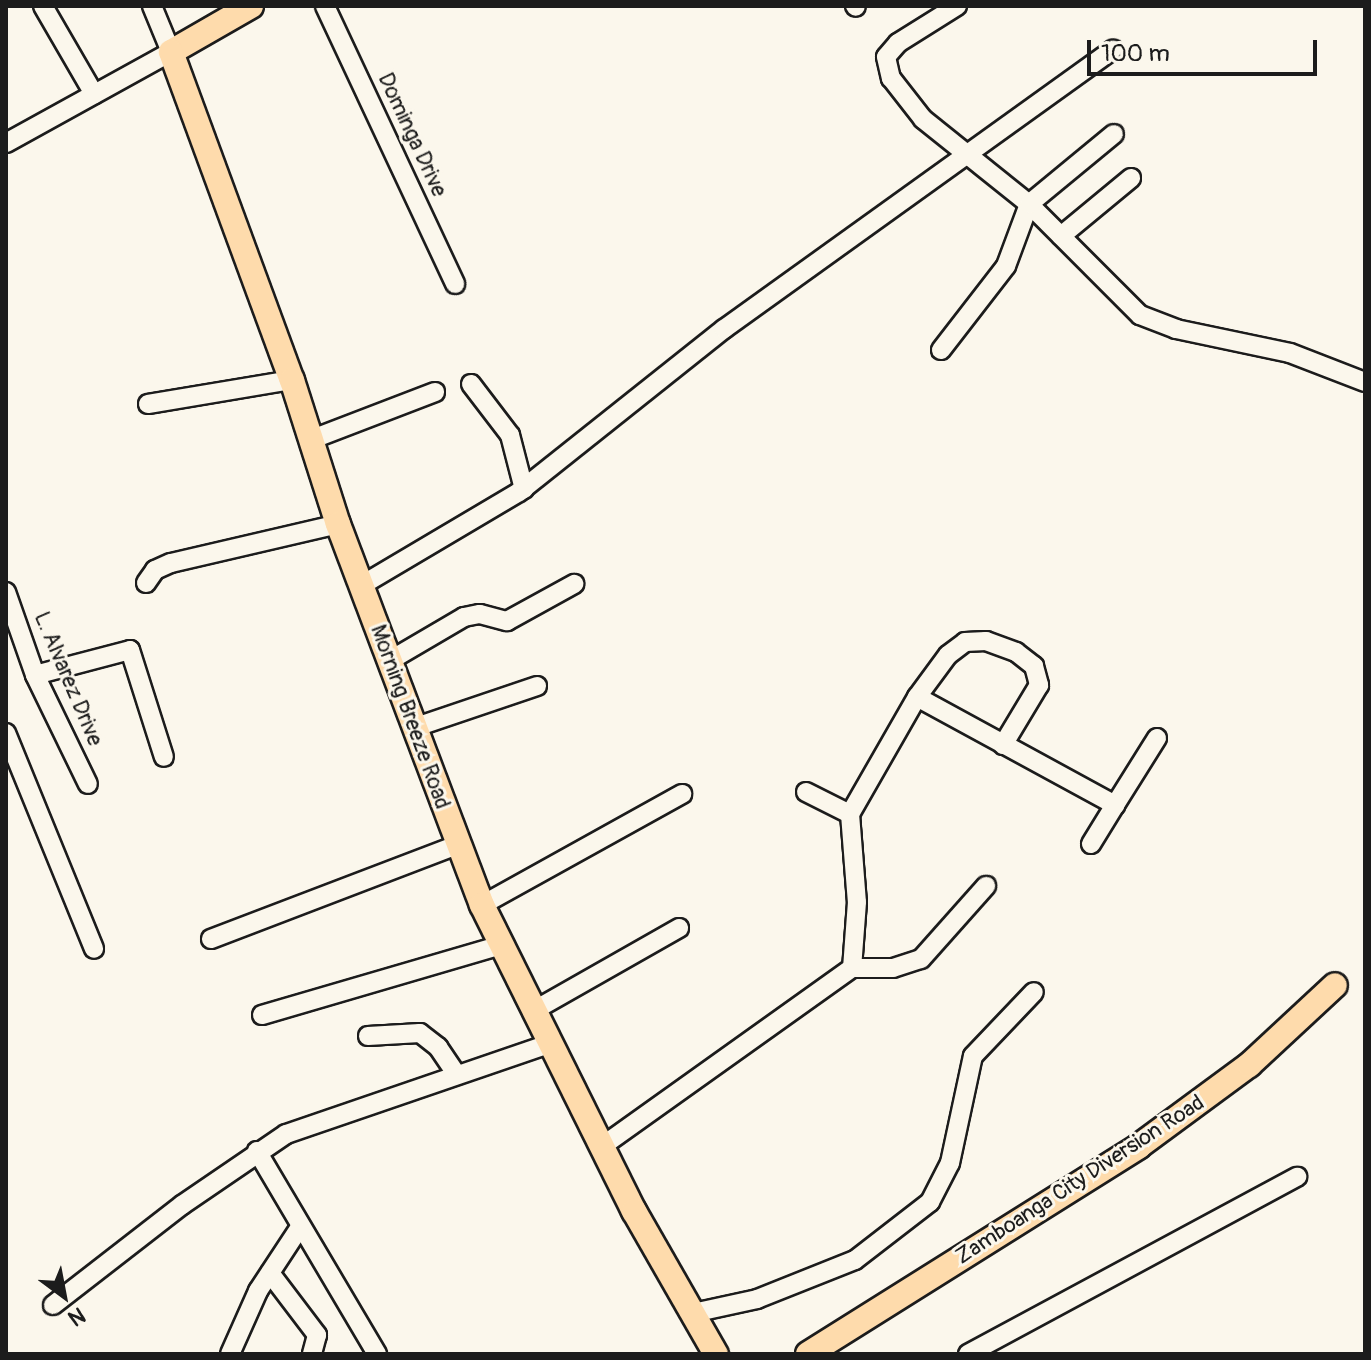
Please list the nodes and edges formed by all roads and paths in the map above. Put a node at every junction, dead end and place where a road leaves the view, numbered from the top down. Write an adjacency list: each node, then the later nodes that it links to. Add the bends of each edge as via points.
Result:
1 (43, 6): 8 (street)
2 (152, 6): 7 (street)
3 (325, 6): 15 (street, Dominga Drive)
4 (957, 6): 11 (street, via 898,43 886,66 923,119)
5 (238, 10): 7 (main road)
6 (1113, 49): 11 (street)
7 (171, 52): 8 (street); 17 (main road, Morning Breeze Road)
8 (94, 94): 10 (street)
9 (1114, 134): 13 (street)
10 (6, 143)
11 (971, 155): 13 (street); 23 (street, via 724,329)
12 (1131, 178): 14 (street)
13 (1029, 204): 14 (street); 16 (street, via 1006,266)
14 (1061, 236): 18 (street, via 1127,304 1151,320 1290,353)
15 (455, 284)
16 (941, 350)
17 (292, 380): 21 (street); 22 (main road, Morning Breeze Road)
18 (1365, 382)
19 (471, 384): 23 (street, via 510,435)
20 (435, 392): 22 (street)
21 (148, 404)
22 (310, 440): 24 (main road, Morning Breeze Road)
23 (524, 489): 27 (street)
24 (338, 524): 25 (street, via 171,563 155,570); 27 (main road, Morning Breeze Road)
25 (146, 583)
26 (574, 584): 29 (street, via 507,621 480,614 464,617)
27 (362, 585): 29 (main road, Morning Breeze Road)
28 (6, 592): 30 (street, L. Alvarez Drive)
29 (389, 661): 33 (main road, Morning Breeze Road)
30 (35, 675): 37 (street, via 130,650); 38 (street, L. Alvarez Drive)
31 (537, 686): 33 (street)
32 (917, 697): 36 (street); 36 (street, via 948,655 965,642 986,641 1016,652 1034,666 1039,685); 42 (street)
33 (413, 728): 44 (main road, Morning Breeze Road)
34 (6, 733): 50 (street)
35 (1157, 738): 41 (street)
36 (1003, 745): 41 (street)
37 (164, 757)
38 (88, 784)
39 (806, 792): 42 (street)
40 (682, 794): 46 (street)
41 (1115, 805): 43 (street)
42 (850, 814): 51 (street, via 857,902)
43 (1091, 844)
44 (457, 845): 46 (main road, Morning Breeze Road); 48 (street)
45 (986, 886): 51 (street, via 921,959 893,968)
46 (482, 905): 49 (main road, Morning Breeze Road)
47 (679, 928): 54 (street)
48 (211, 939)
49 (501, 945): 54 (main road, Morning Breeze Road); 55 (street)
50 (94, 949)
51 (852, 968): 59 (street)
52 (1335, 985): 70 (main road, Zamboanga City Diversion Road, via 1249,1065 1190,1110)
53 (1034, 992): 65 (street, via 973,1056 950,1163 930,1202 855,1260 757,1299)
54 (533, 1011): 57 (main road, Morning Breeze Road)
55 (262, 1015)
56 (368, 1036): 58 (street, via 420,1033 438,1047)
57 (549, 1044): 58 (street); 59 (main road, Morning Breeze Road)
58 (456, 1074): 60 (street, via 311,1122)
59 (601, 1147): 65 (main road, Morning Breeze Road)
60 (257, 1151): 62 (street); 64 (street)
61 (1297, 1177): 71 (street)
62 (300, 1227): 63 (street); 68 (street)
63 (270, 1273): 66 (street); 67 (street, via 317,1335)
64 (53, 1305)
65 (693, 1313): 69 (main road, Morning Breeze Road)
66 (230, 1354)
67 (312, 1354)
68 (377, 1354)
69 (716, 1354)
70 (808, 1354)
71 (968, 1354)

